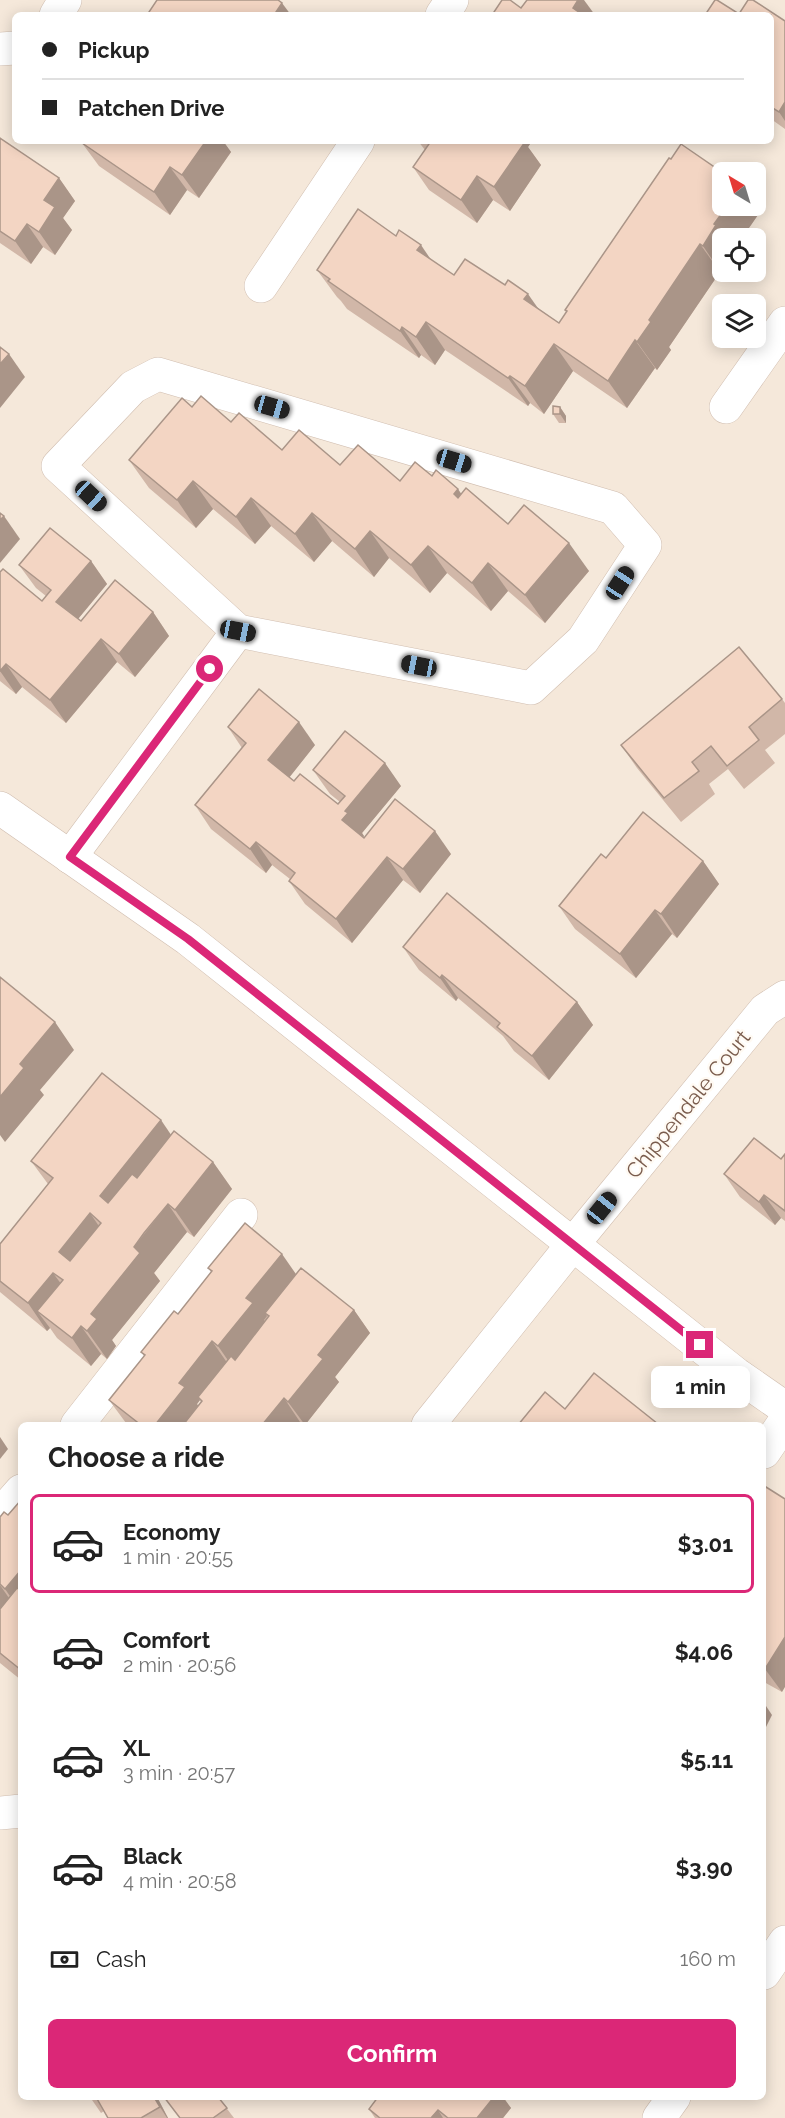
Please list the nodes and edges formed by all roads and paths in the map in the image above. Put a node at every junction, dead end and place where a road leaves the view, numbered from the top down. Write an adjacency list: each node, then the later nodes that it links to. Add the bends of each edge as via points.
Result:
1 (356, 144): 2 (street)
2 (261, 286)
3 (785, 323): 4 (street)
4 (726, 407)
5 (238, 631): 5 (street, via 531,688 583,640 645,545 613,508 158,374 134,387 58,466); 7 (street)
6 (0, 808): 7 (street)
7 (70, 857): 10 (street, via 188,939)
8 (785, 997): 10 (street, Chippendale Court, via 765,1010)
9 (242, 1215): 13 (street)
10 (573, 1244): 11 (street, via 736,1374); 14 (street, Chippendale Court)
11 (785, 1408)
12 (785, 1421): 15 (street)
13 (79, 1422)
14 (430, 1422)
15 (766, 1449)
16 (18, 1494): 17 (street)
17 (0, 1515)
18 (18, 1811): 19 (street)
19 (0, 1814)
20 (785, 1942): 21 (street)
21 (766, 1970)
22 (672, 2100): 23 (street)
23 (659, 2118)

